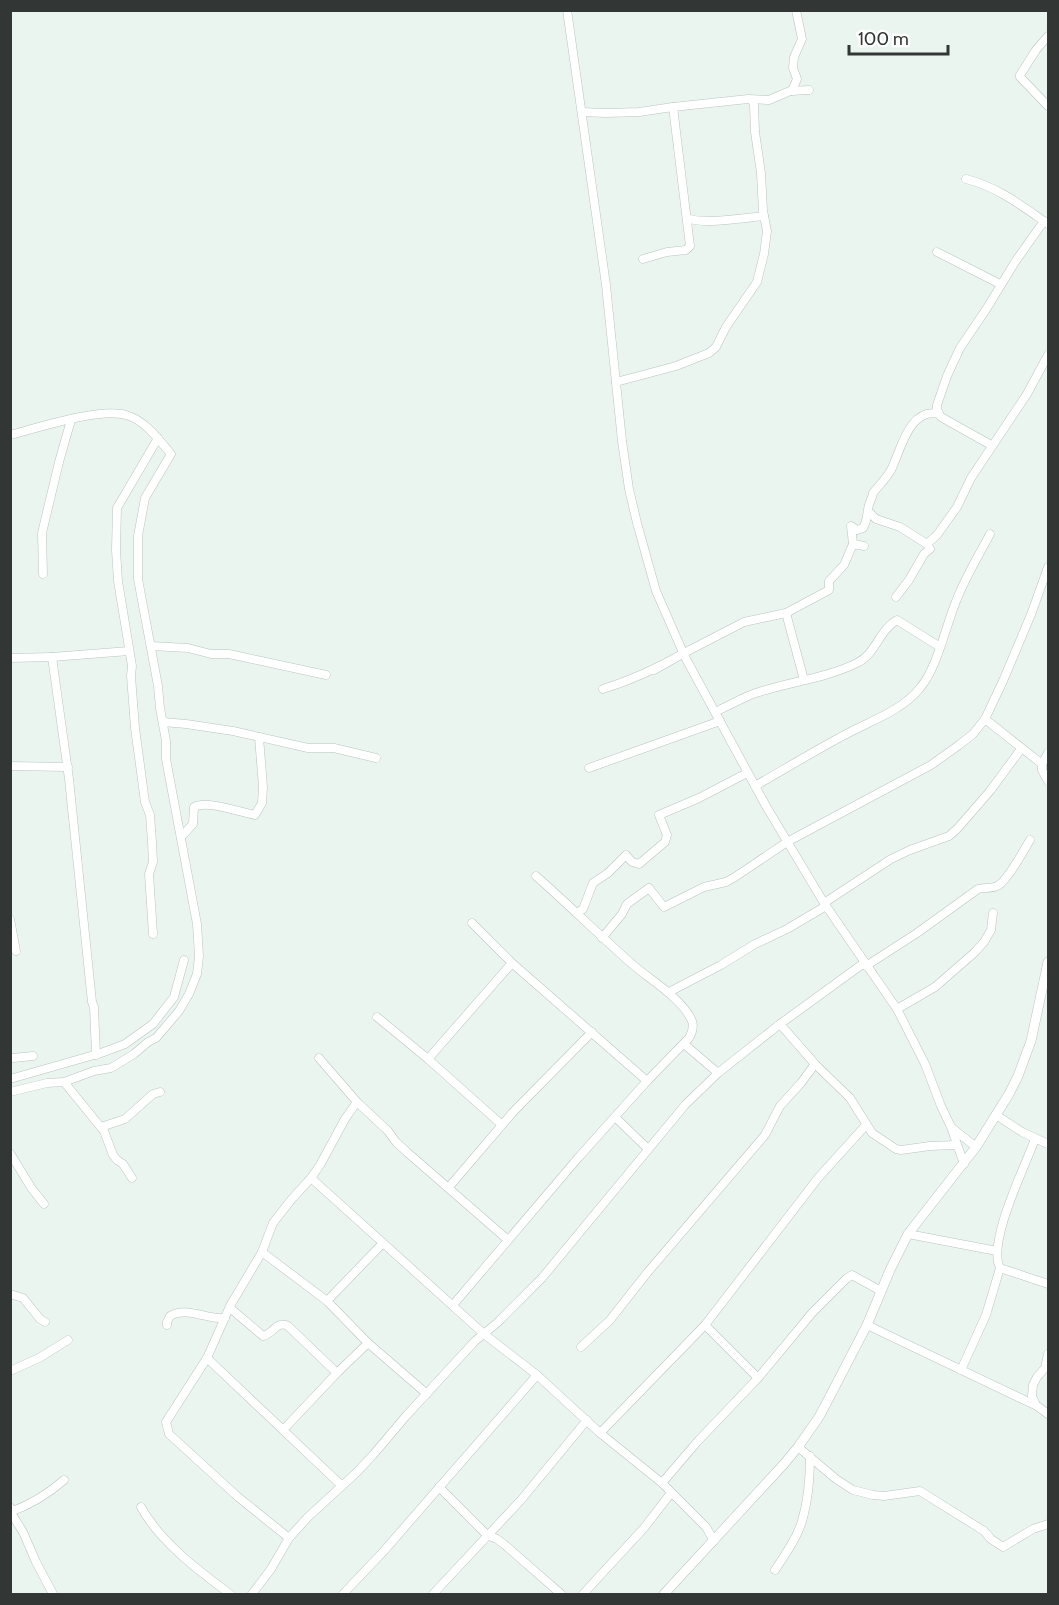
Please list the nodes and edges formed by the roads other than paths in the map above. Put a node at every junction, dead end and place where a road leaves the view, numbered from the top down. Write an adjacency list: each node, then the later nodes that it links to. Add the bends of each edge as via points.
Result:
1 (567, 10): 9 (street)
2 (796, 10): 5 (street, via 802,39 794,57 796,79)
3 (1048, 36): 8 (street, via 1020,77)
4 (810, 90): 5 (street)
5 (792, 91): 6 (street, via 769,100)
6 (752, 100): 7 (street); 11 (street)
7 (673, 106): 9 (street, via 639,112); 12 (street)
8 (1048, 106)
9 (582, 112): 18 (street)
10 (966, 179): 13 (street, via 1000,191)
11 (764, 216): 12 (street, via 704,221); 18 (street, via 767,231 757,282 716,347 676,366)
12 (687, 218): 15 (street, via 689,249)
13 (1046, 222): 16 (street)
14 (937, 252): 16 (street)
15 (643, 259)
16 (1000, 284): 19 (street, via 946,376 937,405)
17 (1048, 355): 23 (street)
18 (616, 382): 36 (street, via 629,489 644,553)
19 (939, 414): 23 (street); 24 (street, via 922,415 912,425 884,482 873,493)
20 (71, 420): 21 (street); 22 (street, via 101,414 128,415); 30 (street, via 42,533)
21 (10, 435)
22 (158, 438): 33 (street, via 171,454 145,498 138,536 138,579); 35 (street, via 117,508 117,570)
23 (991, 445): 27 (street, via 957,507)
24 (869, 513): 26 (street, via 863,528 851,526); 27 (street)
25 (990, 534): 34 (street, via 965,580)
26 (854, 544): 28 (street); 32 (street, via 844,565 829,581 830,590)
27 (927, 544): 31 (street, via 930,549)
28 (864, 546)
29 (1048, 567): 43 (street, via 1019,646)
30 (43, 574)
31 (896, 597)
32 (786, 613): 36 (street, via 744,622); 40 (street)
33 (151, 646): 39 (street, via 229,654); 45 (street)
34 (939, 647): 40 (street, via 897,620 859,662); 56 (street, via 922,686 908,701)
35 (129, 651): 37 (street); 66 (street, via 135,728 150,815)
36 (684, 653): 41 (street, via 654,670); 42 (street)
37 (52, 657): 38 (street); 52 (street)
38 (10, 658)
39 (326, 675)
40 (804, 680): 42 (street, via 752,694)
41 (603, 689)
42 (715, 712): 44 (street)
43 (985, 719): 47 (street); 59 (street, via 973,734 938,761)
44 (720, 721): 53 (street); 54 (street)
45 (163, 722): 46 (street); 57 (street, via 167,769)
46 (259, 737): 49 (street); 57 (street, via 263,787 262,803 255,815 199,804 194,807 193,824)
47 (1021, 749): 50 (street); 61 (street, via 985,798 949,836 891,859)
48 (1048, 753): 50 (street)
49 (376, 758)
50 (1042, 764): 55 (street)
51 (10, 766): 52 (street)
52 (68, 767): 79 (street)
53 (589, 768)
54 (747, 773): 56 (street); 62 (street, via 659,815 667,835 665,842 639,864 626,855 593,883 583,909)
55 (1048, 781)
56 (755, 786): 59 (street)
57 (181, 837): 88 (street, via 199,956 198,974 189,994 160,1034 135,1054 111,1068)
58 (1030, 840): 72 (street, via 1003,883 978,889 918,933)
59 (787, 842): 61 (street); 67 (street, via 726,882 704,887 664,907 649,888 627,903)
60 (536, 876): 62 (street)
61 (825, 904): 72 (street); 73 (street, via 787,929)
62 (577, 913): 67 (street)
63 (993, 913): 74 (street, via 991,930 974,953 935,987)
64 (10, 919): 68 (street)
65 (472, 923): 71 (street)
66 (153, 934)
67 (602, 938): 73 (street)
68 (16, 951)
69 (184, 960): 79 (street, via 174,997 153,1024 125,1044)
70 (1048, 962): 92 (street, via 1026,1055)
71 (512, 963): 77 (street); 83 (street)
72 (865, 964): 74 (street); 76 (street)
73 (669, 992): 78 (street, via 692,1021 690,1038)
74 (897, 1009): 97 (street)
75 (377, 1017): 83 (street)
76 (780, 1024): 84 (street); 85 (street)
77 (592, 1032): 87 (street); 94 (street)
78 (684, 1044): 85 (street); 87 (street)
79 (96, 1055): 86 (street)
80 (33, 1056): 81 (street)
81 (10, 1057)
82 (319, 1058): 91 (street)
83 (428, 1059): 94 (street)
84 (815, 1064): 95 (street, via 850,1098); 129 (street, via 780,1106 765,1136 610,1320)
85 (718, 1074): 102 (street)
86 (10, 1079)
87 (647, 1081): 93 (street)
88 (64, 1082): 89 (street); 96 (street)
89 (10, 1092)
90 (160, 1092): 96 (street, via 125,1119)
91 (357, 1102): 106 (street); 107 (street)
92 (996, 1114): 98 (street); 101 (street)
93 (616, 1118): 102 (street); 110 (street)
94 (502, 1125): 107 (street)
95 (866, 1125): 100 (street, via 899,1150); 124 (street, via 818,1178)
96 (101, 1127): 105 (street, via 113,1155)
97 (951, 1127): 100 (street); 101 (street)
98 (1035, 1139): 99 (street); 112 (street, via 1007,1210)
99 (1048, 1144)
100 (956, 1145): 104 (street)
101 (976, 1147): 104 (street)
102 (648, 1149): 126 (street, via 542,1278)
103 (10, 1153): 108 (street)
104 (964, 1164): 109 (street)
105 (132, 1178)
106 (311, 1179): 111 (street); 113 (street, via 278,1216)
107 (449, 1187): 110 (street)
108 (44, 1204)
109 (908, 1234): 112 (street); 116 (street)
110 (508, 1240): 119 (street)
111 (383, 1243): 118 (street); 119 (street)
112 (997, 1251): 114 (street)
113 (262, 1252): 118 (street); 120 (street)
114 (1000, 1268): 115 (street); 132 (street, via 986,1315)
115 (1048, 1284)
116 (881, 1290): 125 (street); 136 (street, via 849,1276)
117 (10, 1294): 122 (street, via 23,1298)
118 (327, 1301): 128 (street)
119 (453, 1305): 126 (street)
120 (230, 1308): 121 (street); 134 (street, via 263,1335 279,1324 288,1326)
121 (225, 1318): 123 (street, via 180,1312 170,1316); 131 (street)
122 (45, 1322)
123 (167, 1325)
124 (705, 1325): 136 (street); 142 (street)
125 (867, 1325): 132 (street); 143 (street, via 819,1417)
126 (484, 1334): 135 (street); 137 (street)
127 (68, 1340): 133 (street)
128 (368, 1343): 134 (street); 137 (street)
129 (581, 1347)
130 (1048, 1354): 138 (street, via 1045,1368 1033,1385 1032,1396)
131 (207, 1358): 141 (street); 154 (street, via 166,1422 167,1431)
132 (961, 1370): 138 (street)
133 (10, 1371)
134 (337, 1373): 141 (street)
135 (537, 1375): 140 (street); 148 (street)
136 (758, 1378): 146 (street)
137 (427, 1394): 147 (street)
138 (1037, 1406): 139 (street)
139 (1048, 1414)
140 (587, 1420): 142 (street); 153 (street)
141 (283, 1430): 147 (street)
142 (600, 1433): 146 (street)
143 (798, 1447): 144 (street); 155 (street)
144 (810, 1456): 152 (street, via 853,1490 884,1496 920,1491 1003,1546); 156 (street, via 802,1521)
145 (64, 1480): 151 (street, via 34,1502)
146 (662, 1483): 149 (street)
147 (342, 1486): 154 (street)
148 (439, 1487): 153 (street); 160 (street)
149 (672, 1493): 155 (street, via 706,1527); 163 (street)
150 (141, 1508): 158 (street, via 170,1542)
151 (11, 1510): 157 (street)
152 (1048, 1524)
153 (487, 1535): 161 (street); 162 (street, via 505,1545)
154 (289, 1539): 159 (street)
155 (714, 1541): 164 (street)
156 (775, 1570)
157 (53, 1594)
158 (230, 1594)
159 (252, 1594)
160 (343, 1594)
161 (433, 1594)
162 (561, 1594)
163 (583, 1594)
164 (664, 1594)

